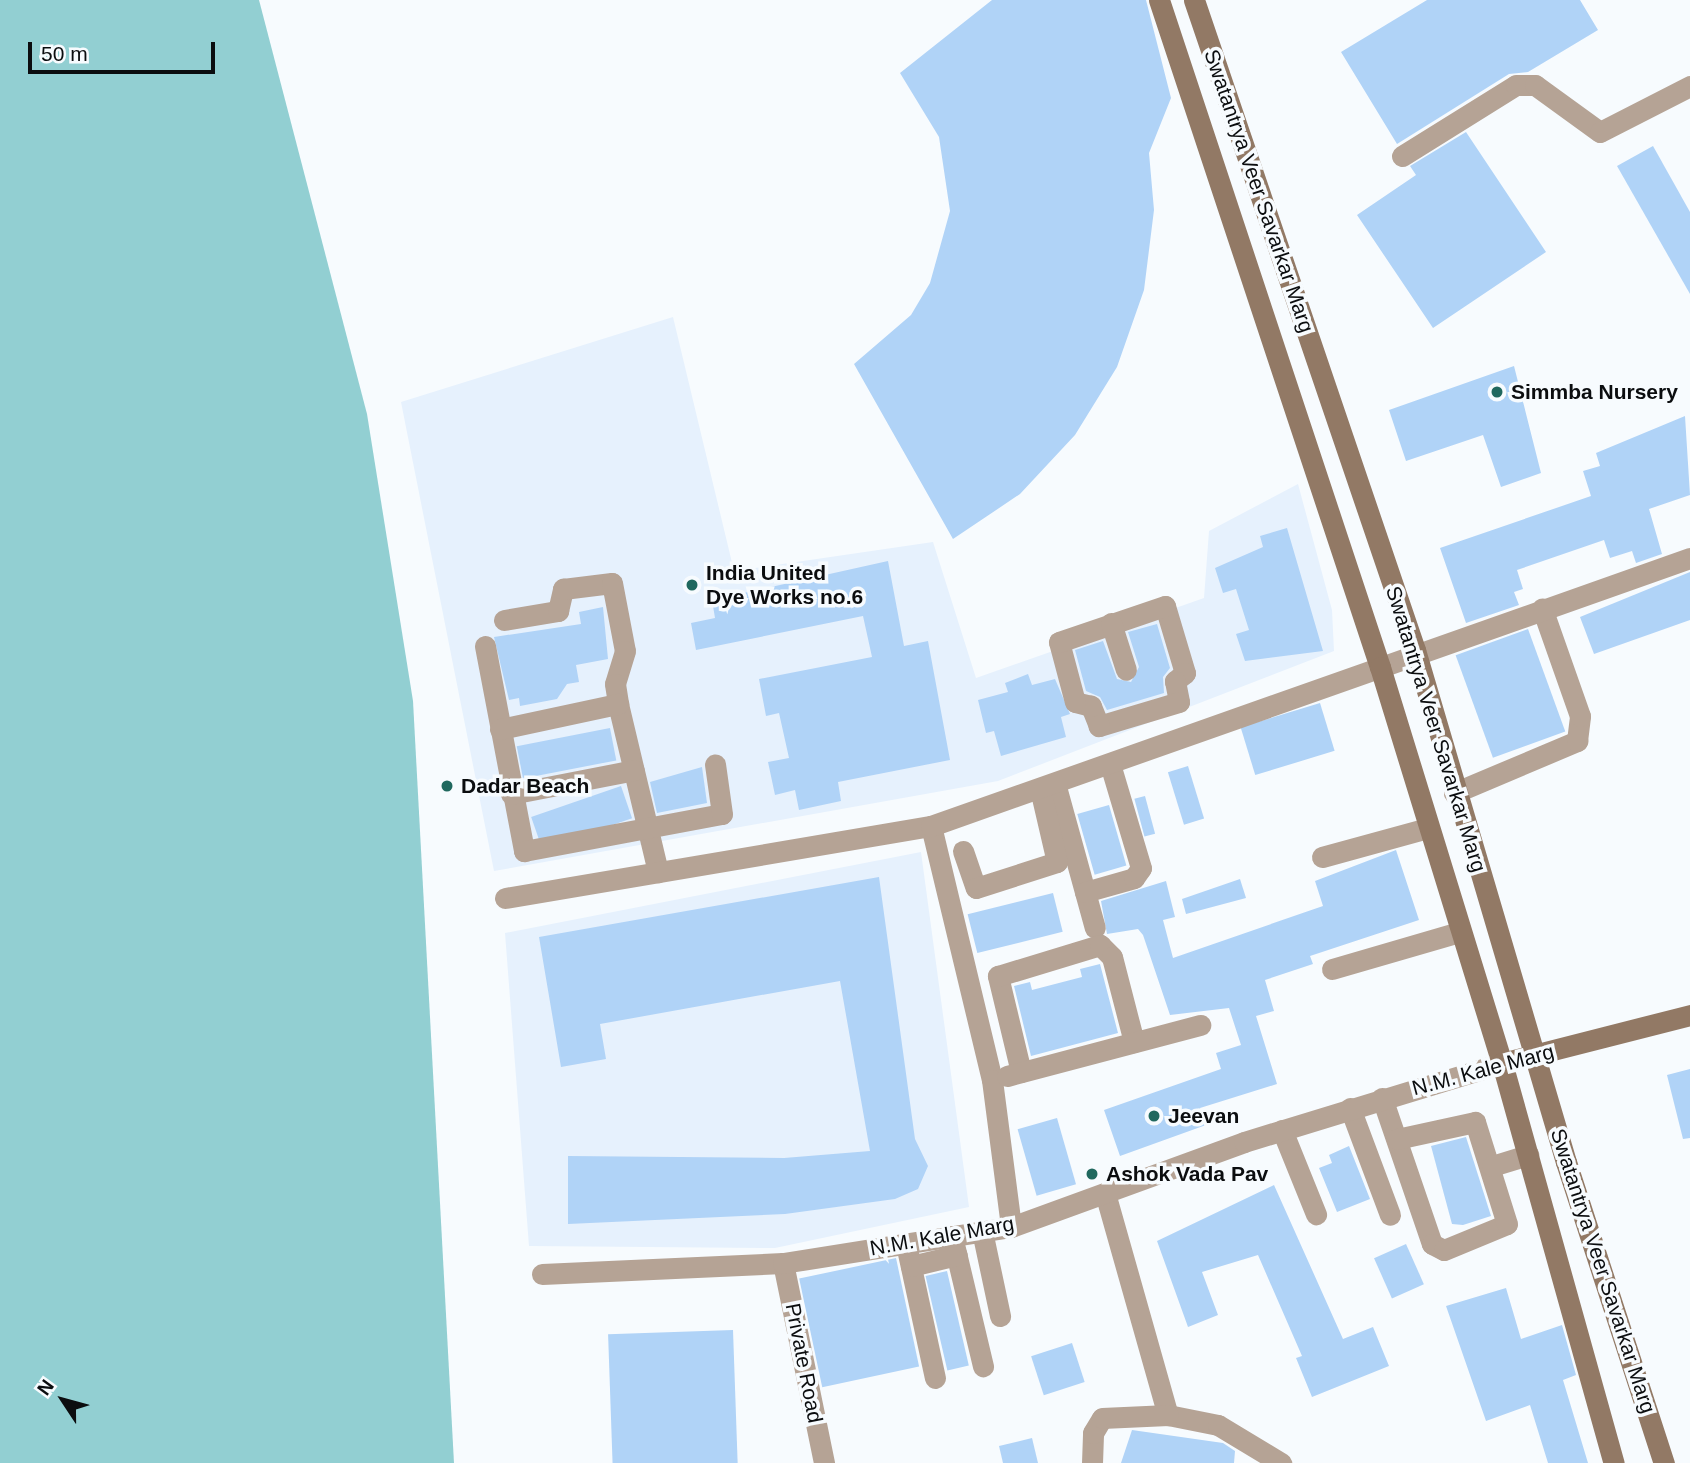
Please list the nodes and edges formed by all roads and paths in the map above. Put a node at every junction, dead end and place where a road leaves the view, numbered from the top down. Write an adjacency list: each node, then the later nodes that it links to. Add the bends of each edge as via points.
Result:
1 (1159, 0): 11 (main road, Swatantrya Veer Savarkar Marg)
2 (1194, 0): 10 (main road, Swatantrya Veer Savarkar Marg)
3 (1690, 86): 4 (street, via 1600,132 1535,85 1516,86)
4 (1402, 156)
5 (1690, 558): 6 (street)
6 (1542, 608): 10 (street); 21 (street, via 1580,716 1577,741)
7 (504, 620): 13 (street, via 558,611 563,589 611,583 625,650 615,684)
8 (1111, 623): 12 (street); 14 (street, via 1059,642 1074,702 1091,706 1101,726); 14 (street, via 1162,605 1168,610 1185,673 1175,681 1180,701)
9 (485, 646): 15 (street)
10 (1415, 650): 11 (street); 21 (main road, Swatantrya Veer Savarkar Marg)
11 (1380, 667): 16 (street); 25 (main road, Swatantrya Veer Savarkar Marg)
12 (1126, 670)
13 (618, 704): 15 (street); 19 (street)
14 (1140, 714): 16 (street)
15 (500, 729): 22 (street)
16 (1151, 750): 18 (street)
17 (715, 764): 23 (street, via 724,812)
18 (1110, 764): 20 (street); 29 (street, via 1141,868 1134,878)
19 (634, 770): 22 (street); 23 (street)
20 (1047, 786): 24 (street); 26 (street, via 1057,862 976,888); 29 (street)
21 (1454, 793): 37 (main road, Swatantrya Veer Savarkar Marg)
22 (511, 794): 23 (street, via 519,844 527,852)
23 (647, 826): 28 (street)
24 (931, 826): 28 (street); 40 (street)
25 (1428, 828): 27 (street); 32 (main road, Swatantrya Veer Savarkar Marg)
26 (963, 851)
27 (1322, 857)
28 (658, 872): 30 (street)
29 (1085, 892): 31 (street)
30 (505, 898)
31 (1095, 928)
32 (1459, 933): 33 (street); 38 (main road, Swatantrya Veer Savarkar Marg)
33 (1332, 969)
34 (1690, 1014): 37 (main road, N.M. Kale Marg)
35 (1199, 1025): 36 (street)
36 (1134, 1042): 39 (street); 39 (street, via 1112,957 1100,945 998,975)
37 (1538, 1054): 38 (main road, N.M. Kale Marg); 65 (main road, Swatantrya Veer Savarkar Marg)
38 (1502, 1063): 41 (street, N.M. Kale Marg); 45 (main road, Swatantrya Veer Savarkar Marg)
39 (1021, 1072): 40 (street)
40 (992, 1080): 50 (street)
41 (1382, 1098): 42 (street, N.M. Kale Marg); 44 (street)
42 (1350, 1108): 43 (street, N.M. Kale Marg); 49 (street)
43 (1282, 1130): 47 (street, N.M. Kale Marg); 48 (street, via 1305,1176)
44 (1397, 1139): 46 (street, via 1471,1119); 46 (street, via 1439,1249 1507,1224)
45 (1528, 1155): 46 (street); 64 (main road, Swatantrya Veer Savarkar Marg)
46 (1492, 1166)
47 (1105, 1193): 50 (street, N.M. Kale Marg); 60 (street)
48 (1316, 1214)
49 (1390, 1215)
50 (1011, 1227): 51 (street, N.M. Kale Marg)
51 (982, 1231): 53 (street, N.M. Kale Marg); 57 (street)
52 (906, 1244): 53 (street, N.M. Kale Marg); 54 (street, N.M. Kale Marg); 55 (street)
53 (954, 1245): 55 (street); 58 (street)
54 (783, 1263): 56 (street, N.M. Kale Marg); 61 (street, Private Road)
55 (911, 1266): 59 (street)
56 (541, 1274)
57 (1000, 1316)
58 (984, 1366)
59 (935, 1378)
60 (1168, 1415): 62 (street, via 1102,1418 1093,1433); 63 (street, via 1218,1425)
61 (824, 1463)
62 (1092, 1463)
63 (1281, 1463)
64 (1614, 1463)
65 (1664, 1463)

